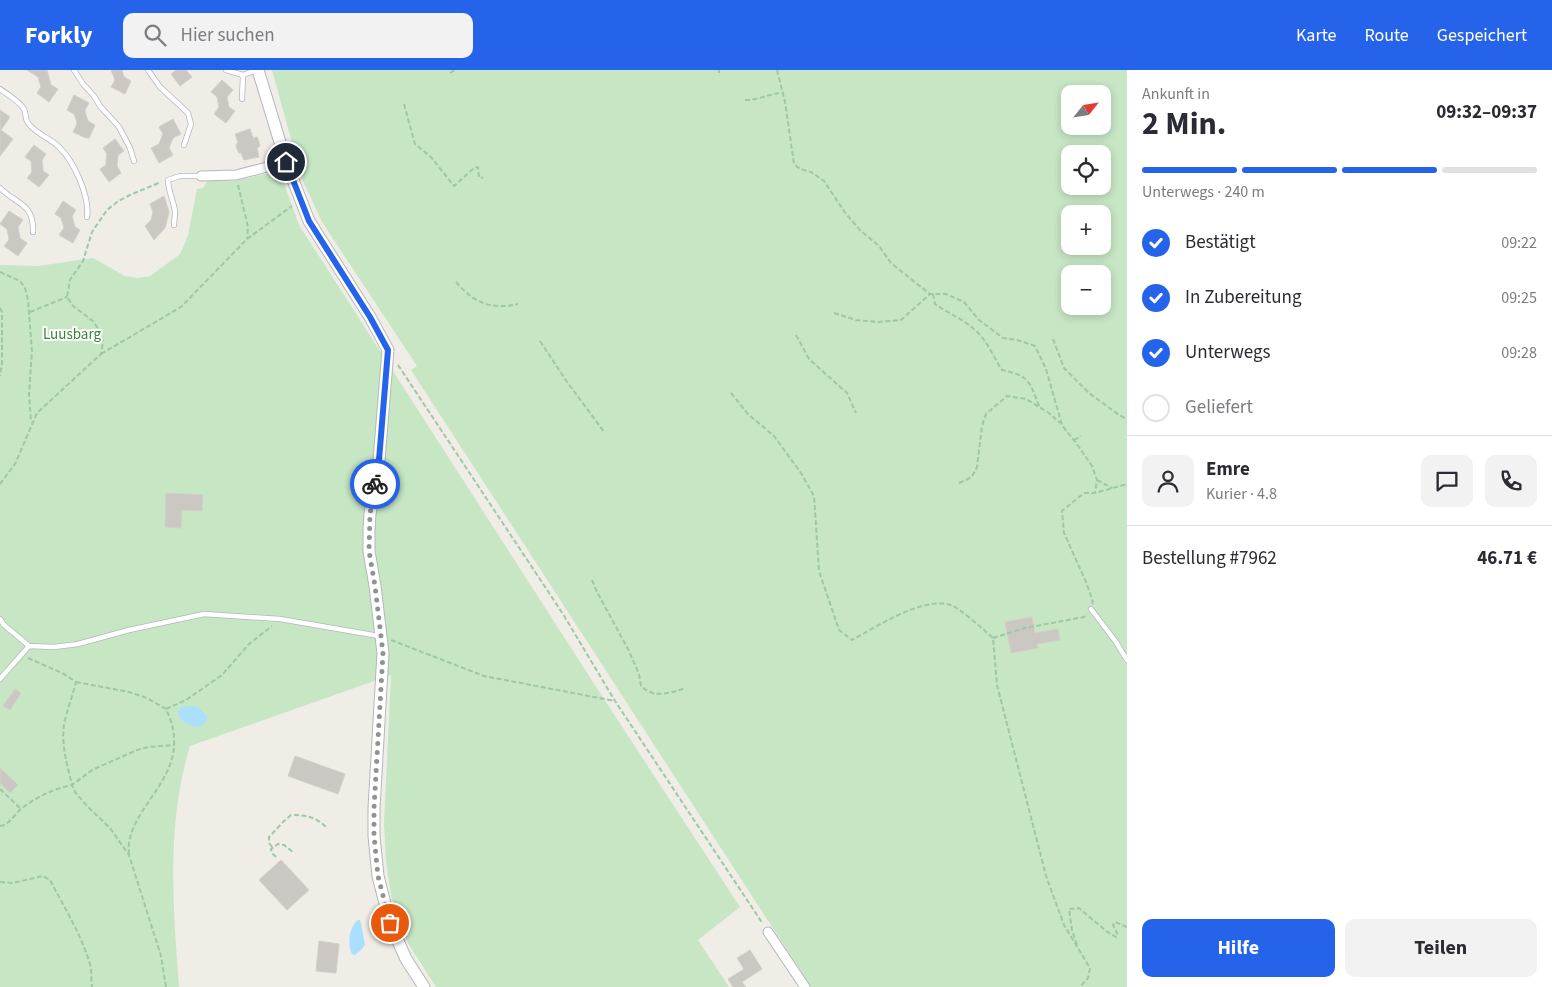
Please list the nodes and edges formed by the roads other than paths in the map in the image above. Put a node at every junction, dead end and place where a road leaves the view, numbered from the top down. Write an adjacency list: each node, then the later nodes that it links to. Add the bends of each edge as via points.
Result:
1 (74, 70): 9 (lane, via 119,127)
2 (148, 70): 8 (lane, via 160,87 188,114 191,124)
3 (226, 70): 5 (lane)
4 (257, 70): 5 (lane); 10 (street)
5 (243, 75): 7 (lane)
6 (0, 89): 13 (lane, via 17,100 27,122 37,132 60,148 78,176 88,209)
7 (242, 100)
8 (184, 145)
9 (134, 161)
10 (286, 162): 11 (street, via 236,175); 18 (street, via 309,221 388,350 379,460 369,530)
11 (201, 176): 14 (lane, via 180,176 168,180 175,213)
12 (0, 188): 15 (lane, via 30,213 34,221)
13 (87, 217)
14 (174, 225)
15 (33, 232)
16 (1090, 609): 20 (lane)
17 (0, 619): 19 (lane)
18 (380, 636): 19 (lane, via 280,619 204,614 78,644); 23 (street, via 383,660 374,808 376,861 390,923 406,959)
19 (29, 646): 21 (lane)
20 (1127, 660)
21 (0, 679)
22 (768, 932): 24 (street)
23 (424, 987)
24 (805, 987)

